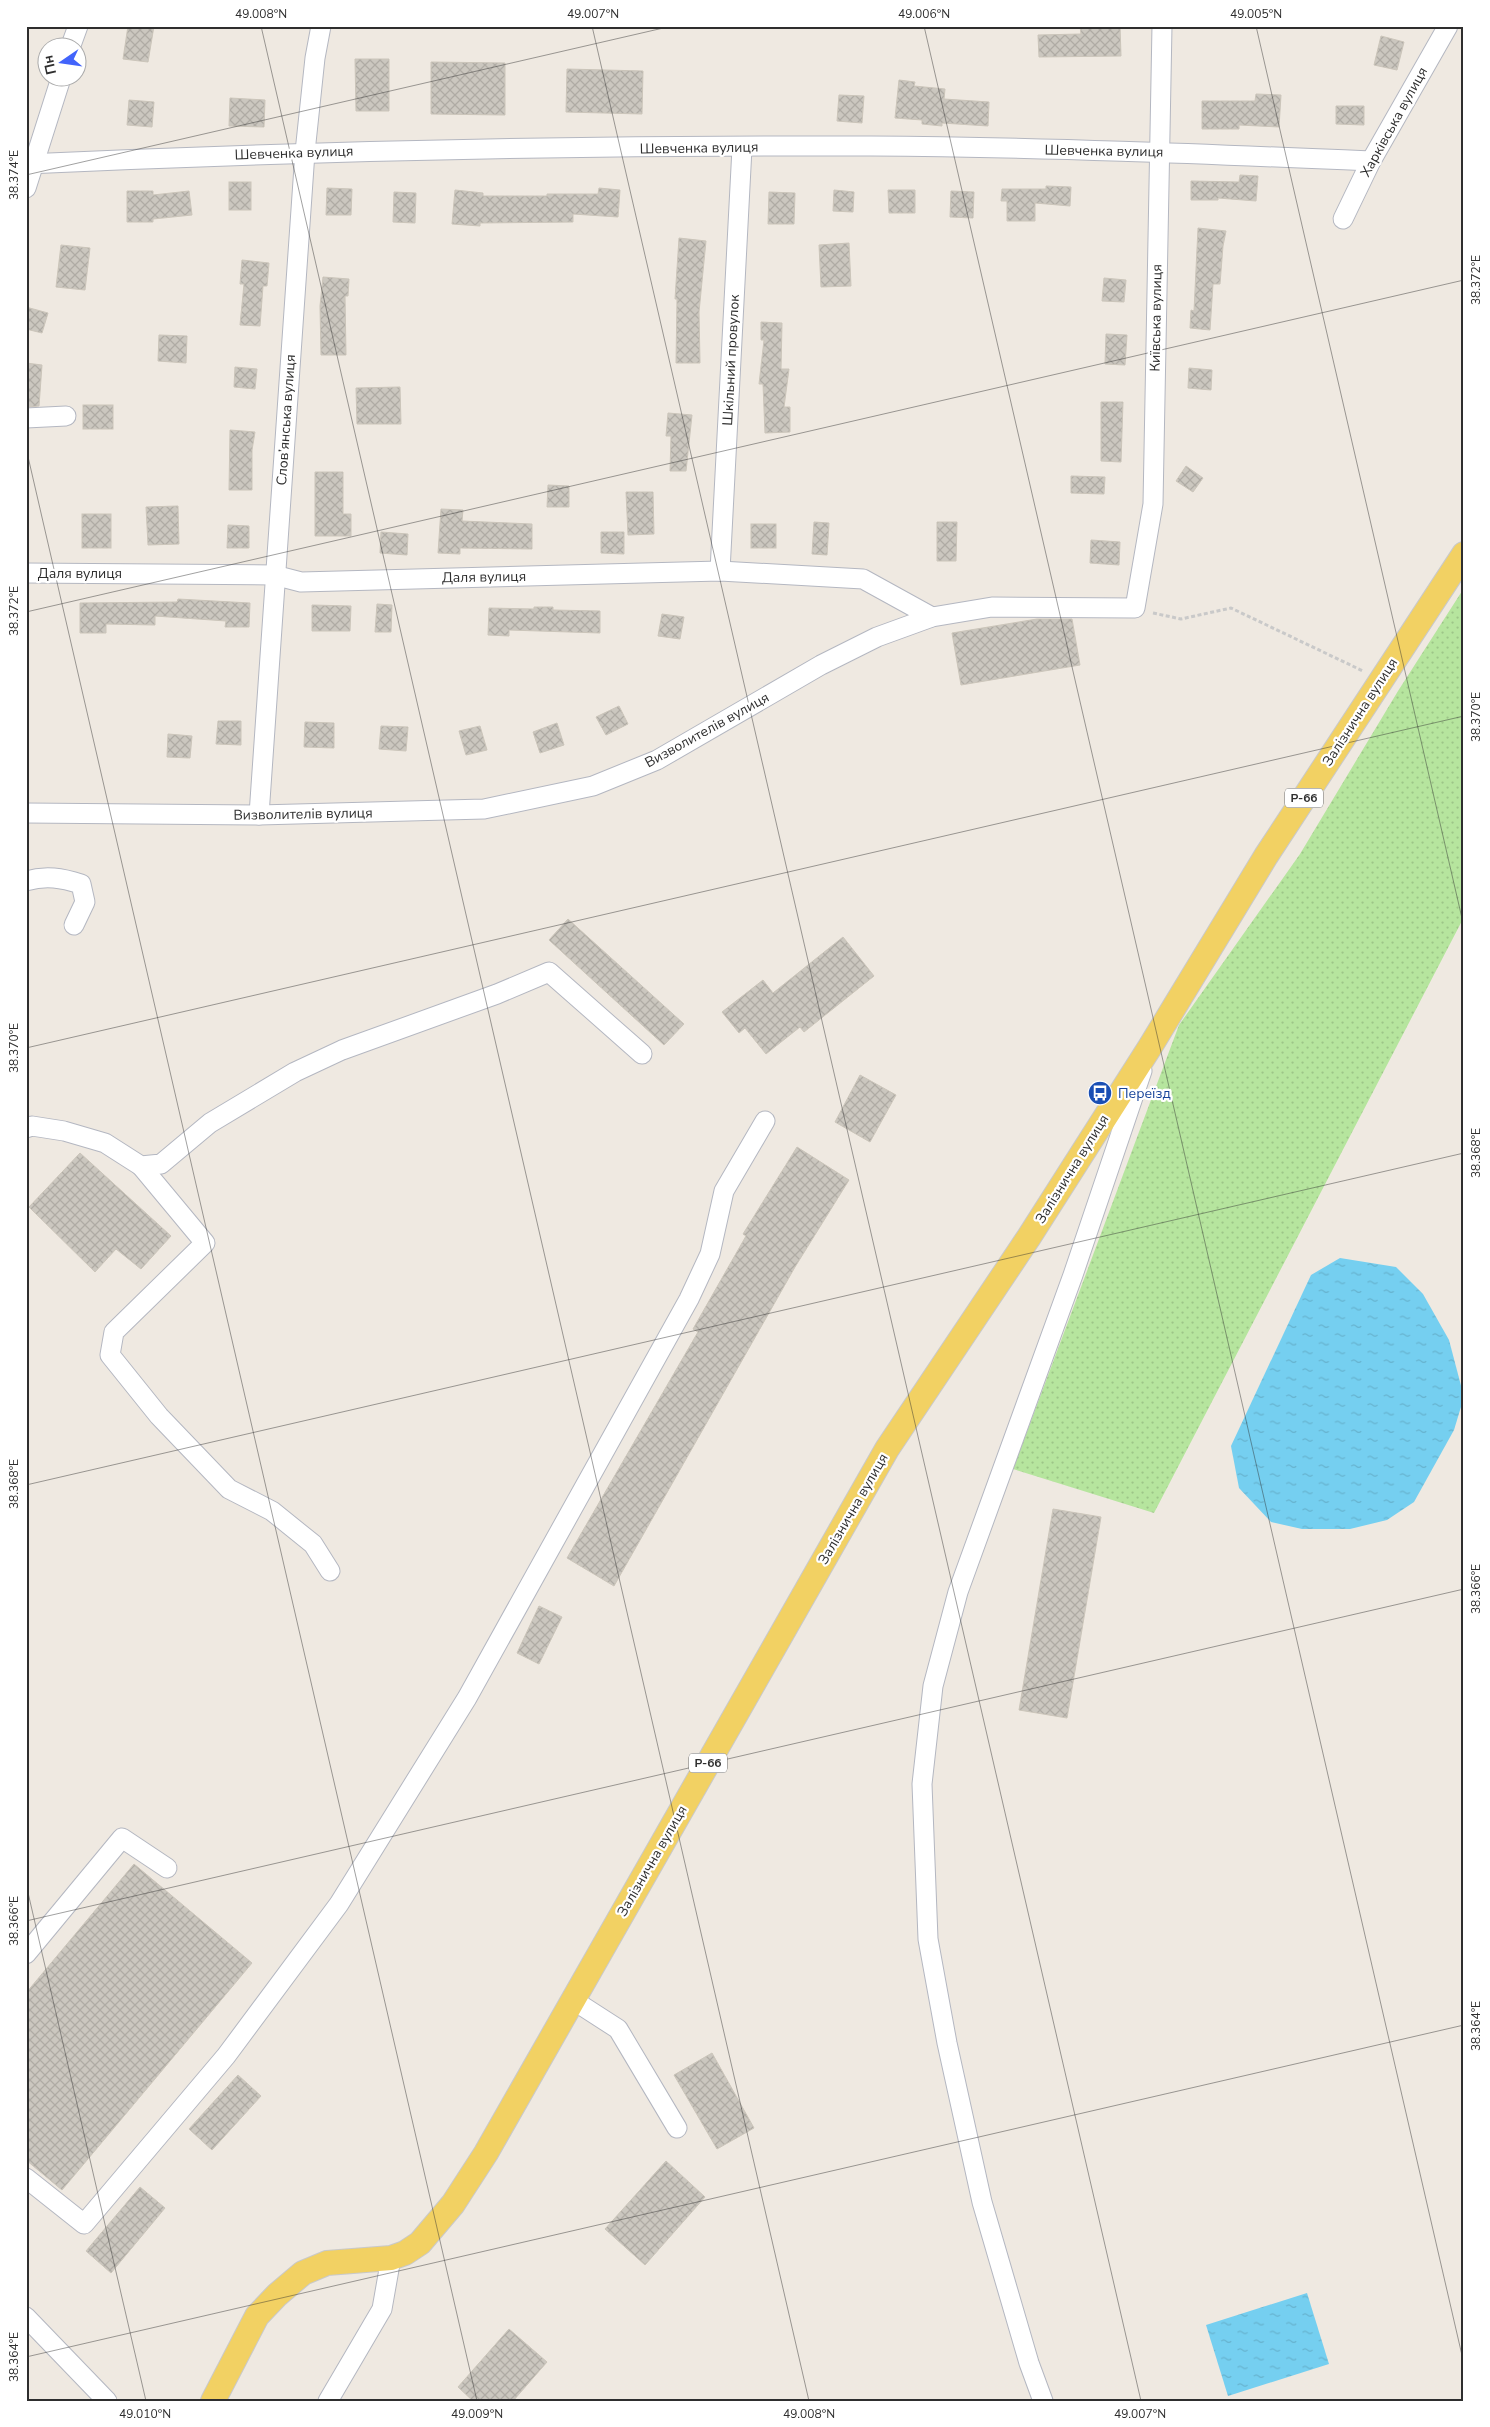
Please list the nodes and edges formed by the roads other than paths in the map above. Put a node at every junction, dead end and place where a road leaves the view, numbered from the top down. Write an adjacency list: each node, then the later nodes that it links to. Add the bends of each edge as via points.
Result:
1 (78, 26): 5 (street)
2 (321, 26): 8 (street, Слов’янська вулиця)
3 (1162, 26): 9 (street, Київська вулиця)
4 (1448, 26): 10 (street, Харківська вулиця)
5 (74, 38)
6 (57, 88): 11 (street)
7 (742, 148): 8 (street, Шевченка вулиця); 9 (street, Шевченка вулиця, via 872,146); 17 (street, Шкільний провулок)
8 (305, 152): 11 (street, Шевченка вулиця); 19 (street, Слов’янська вулиця)
9 (1159, 152): 10 (street, Шевченка вулиця); 20 (street, Київська вулиця, via 1153,504)
10 (1371, 161): 13 (street, Харківська вулиця)
11 (30, 164): 12 (street)
12 (26, 188)
13 (1343, 219)
14 (66, 416): 15 (street)
15 (26, 418)
16 (1464, 554): 26 (main road, Залізнична вулиця / Р-66, via 1266,856)
17 (720, 571): 19 (street, Даля вулиця, via 301,582); 21 (street, Даля вулиця, via 863,579)
18 (26, 573): 19 (street, Даля вулиця)
19 (274, 575): 23 (street, Слов’янська вулиця)
20 (1135, 608): 21 (street, Визволителів вулиця, via 992,607)
21 (932, 617): 23 (street, Визволителів вулиця, via 877,637 821,665 657,760 593,786 484,809)
22 (26, 813): 23 (street, Визволителів вулиця)
23 (259, 815)
24 (26, 881): 25 (street, via 61,877 81,884 85,902)
25 (74, 925)
26 (1150, 1046): 34 (main road, Залізнична вулиця / Р-66, via 1030,1237 887,1449); 42 (street, via 1073,1275 958,1592 933,1686 922,1784 928,1939 946,2043 982,2202)
27 (642, 1054): 30 (street, via 549,972 342,1050 296,1072 210,1124 161,1164)
28 (765, 1121): 36 (street, via 724,1191 710,1254 652,1369 466,1698 339,1904 226,2056 84,2224)
29 (26, 1128): 30 (street, via 48,1128 105,1143)
30 (141, 1166): 31 (street, via 205,1243 114,1332 110,1355 158,1416 229,1489 272,1511 313,1544)
31 (330, 1571)
32 (167, 1868): 33 (street, via 122,1838)
33 (26, 1954)
34 (573, 2000): 35 (street, via 618,2030); 37 (main road, Залізнична вулиця / Р-66, via 486,2153 453,2204 420,2243)
35 (678, 2128)
36 (26, 2178)
37 (391, 2258): 40 (main road, Залізнична вулиця / Р-66, via 327,2263 303,2273 257,2316); 41 (street, via 382,2309)
38 (26, 2317): 39 (street)
39 (106, 2401)
40 (213, 2401)
41 (328, 2401)
42 (1043, 2401)

